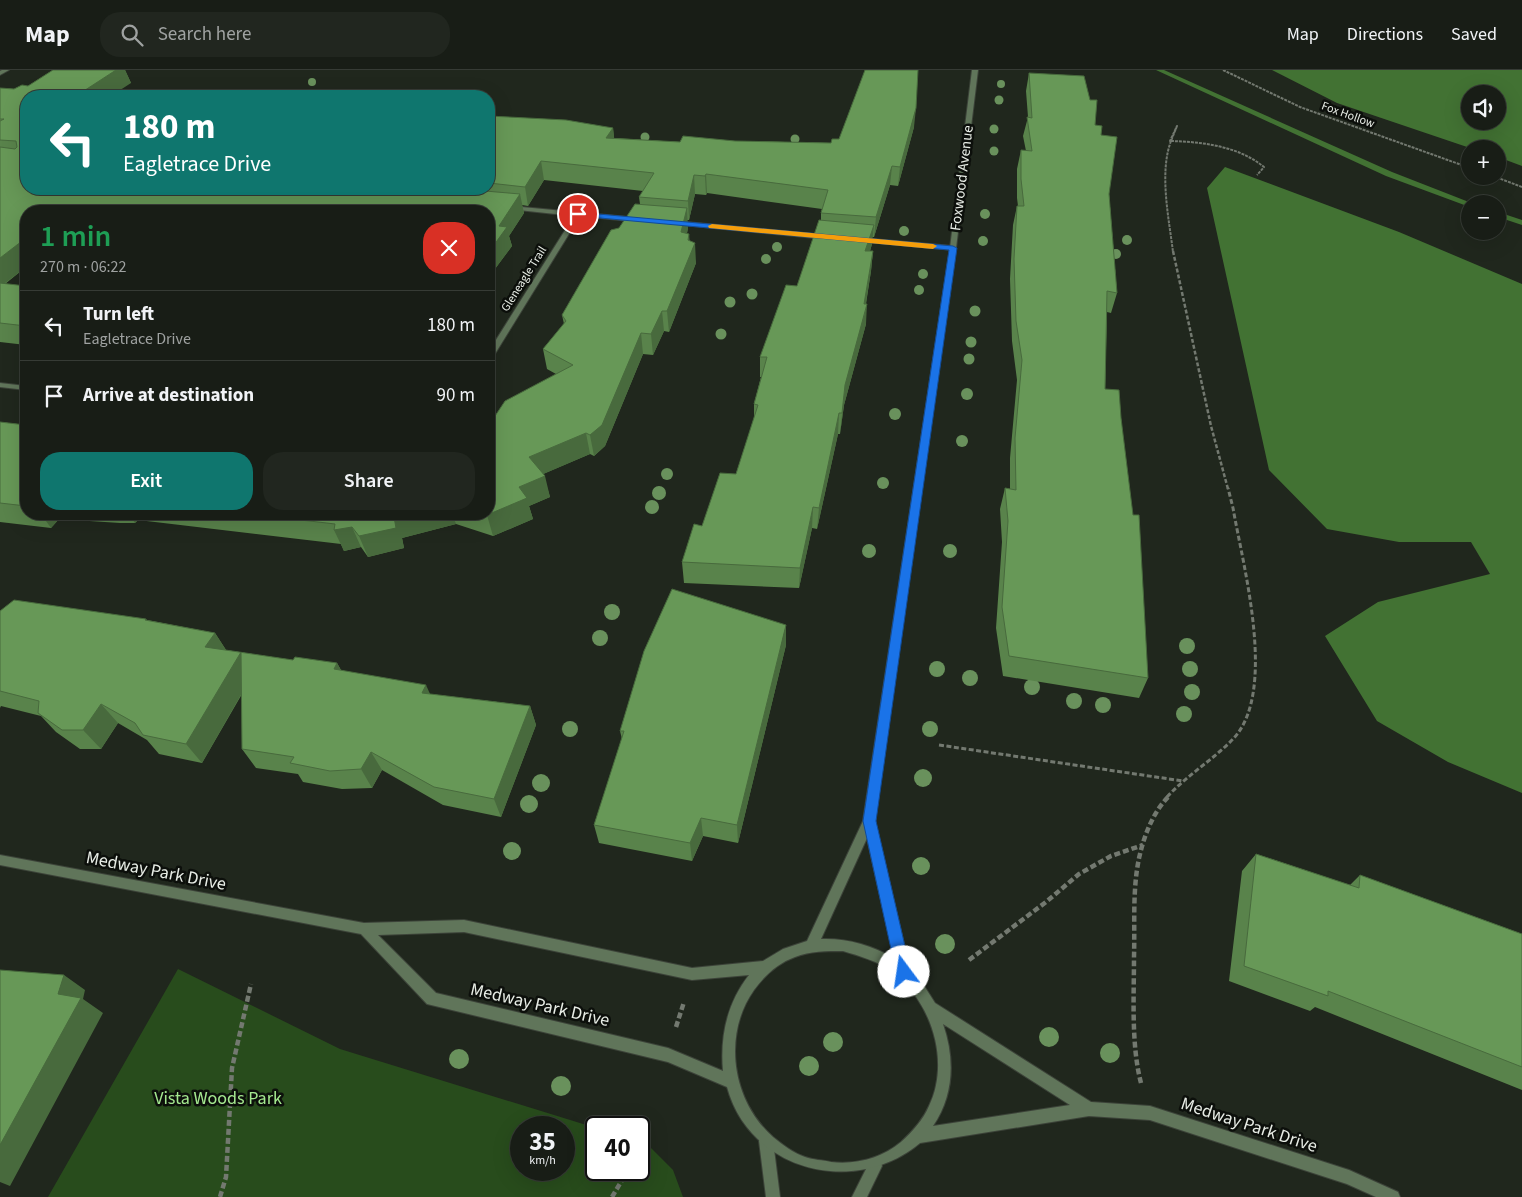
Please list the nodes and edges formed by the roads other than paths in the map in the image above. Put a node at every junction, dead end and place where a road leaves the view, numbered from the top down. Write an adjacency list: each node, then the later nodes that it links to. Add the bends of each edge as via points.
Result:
1 (6, 70): 3 (street)
2 (975, 70): 10 (street, Foxwood Avenue)
3 (0, 73)
4 (499, 207): 5 (street)
5 (578, 214): 6 (street); 11 (street, Gleneagle Trail)
6 (647, 220)
7 (667, 222): 8 (street)
8 (834, 238)
9 (854, 239): 10 (street)
10 (953, 248): 14 (street, Foxwood Avenue)
11 (495, 347)
12 (0, 385): 13 (street)
13 (20, 387)
14 (869, 821): 17 (street, Foxwood Avenue); 19 (street, Foxwood Avenue)
15 (0, 860): 16 (street, Medway Park Drive)
16 (364, 929): 18 (street, Medway Park Drive, via 464,926 692,974); 21 (street, Medway Park Drive, via 432,999 668,1055)
17 (811, 946): 18 (street, via 787,953); 19 (street, via 843,945 875,954)
18 (766, 967): 21 (street, via 745,990 732,1017 728,1048)
19 (904, 972): 20 (street)
20 (931, 1008): 22 (street, Medway Park Drive); 23 (street, via 942,1040 945,1074 937,1108)
21 (730, 1081): 24 (street, via 738,1103)
22 (1089, 1109): 23 (street, Medway Park Drive); 28 (street, Medway Park Drive, via 1150,1113 1349,1177)
23 (918, 1136): 25 (street)
24 (766, 1141): 25 (street, via 800,1163 838,1170); 26 (street)
25 (875, 1166): 27 (street)
26 (773, 1197)
27 (859, 1197)
28 (1393, 1197)

